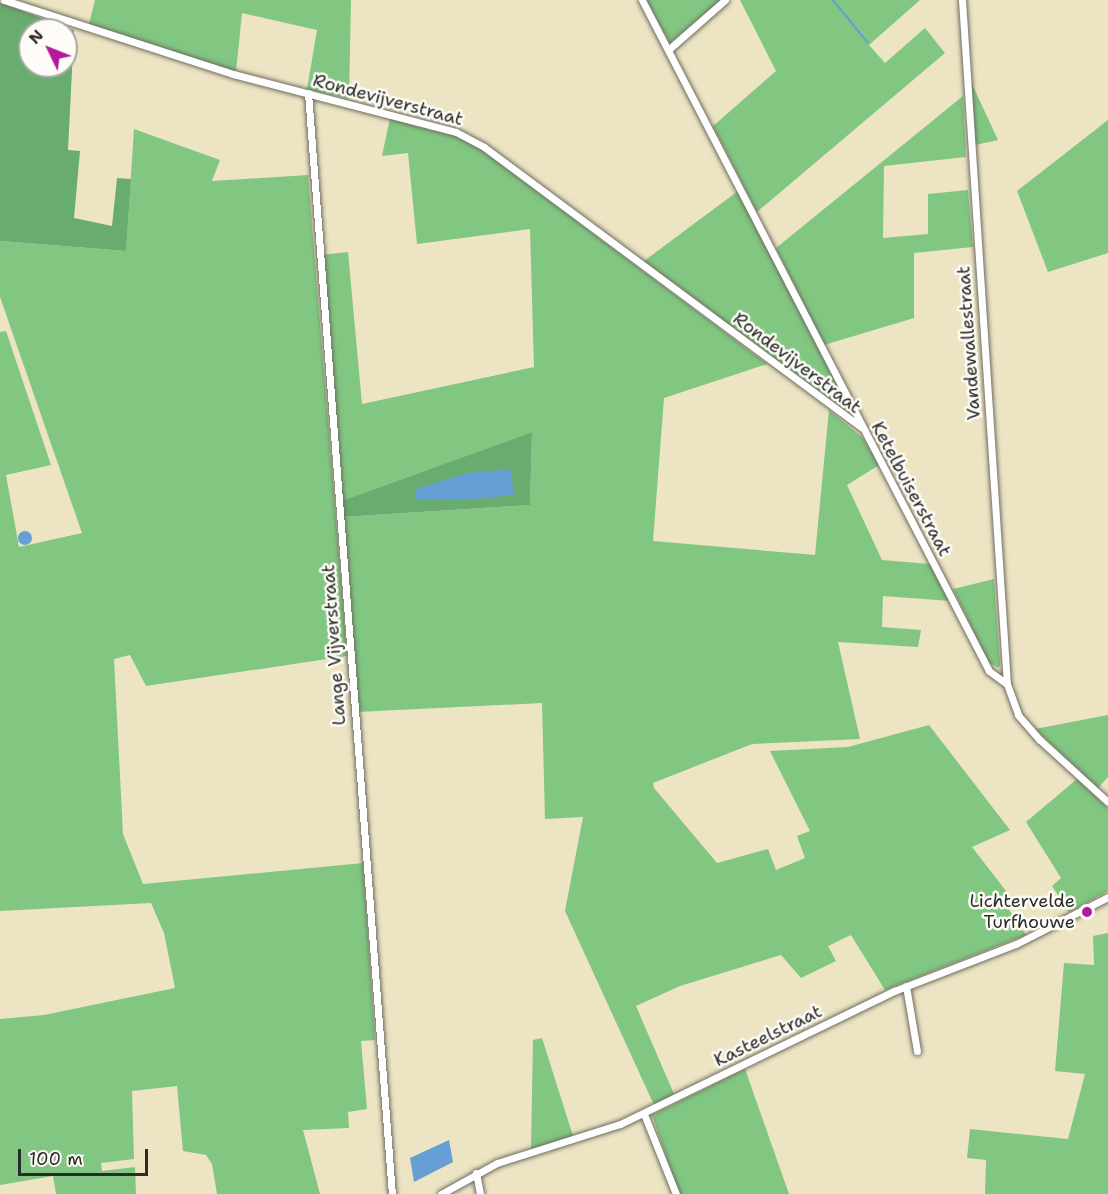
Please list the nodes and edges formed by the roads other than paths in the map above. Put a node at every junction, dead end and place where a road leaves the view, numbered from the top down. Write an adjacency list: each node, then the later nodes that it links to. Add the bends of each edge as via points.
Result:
1 (3, 0): 6 (street, Rondevijverstraat, via 233,74)
2 (642, 0): 5 (street, Ketelbuiserstraat)
3 (725, 0): 5 (street)
4 (962, 0): 8 (street, Vandewallestraat)
5 (668, 50): 7 (street, Ketelbuiserstraat)
6 (308, 93): 7 (street, Rondevijverstraat, via 441,126 484,147); 15 (street, Lange Vijverstraat)
7 (861, 427): 8 (street, Ketelbuiserstraat, via 989,671)
8 (1007, 684): 9 (street, Ketelbuiserstraat, via 1018,714 1040,740)
9 (1108, 802)
10 (1108, 897): 11 (street, Kasteelstraat, via 1016,944)
11 (906, 986): 12 (street); 13 (street, Kasteelstraat)
12 (917, 1052)
13 (644, 1114): 14 (street, Kasteelstraat); 18 (street)
14 (476, 1173): 16 (street, Kasteelstraat); 17 (street)
15 (392, 1194)
16 (441, 1194)
17 (480, 1194)
18 (676, 1194)

